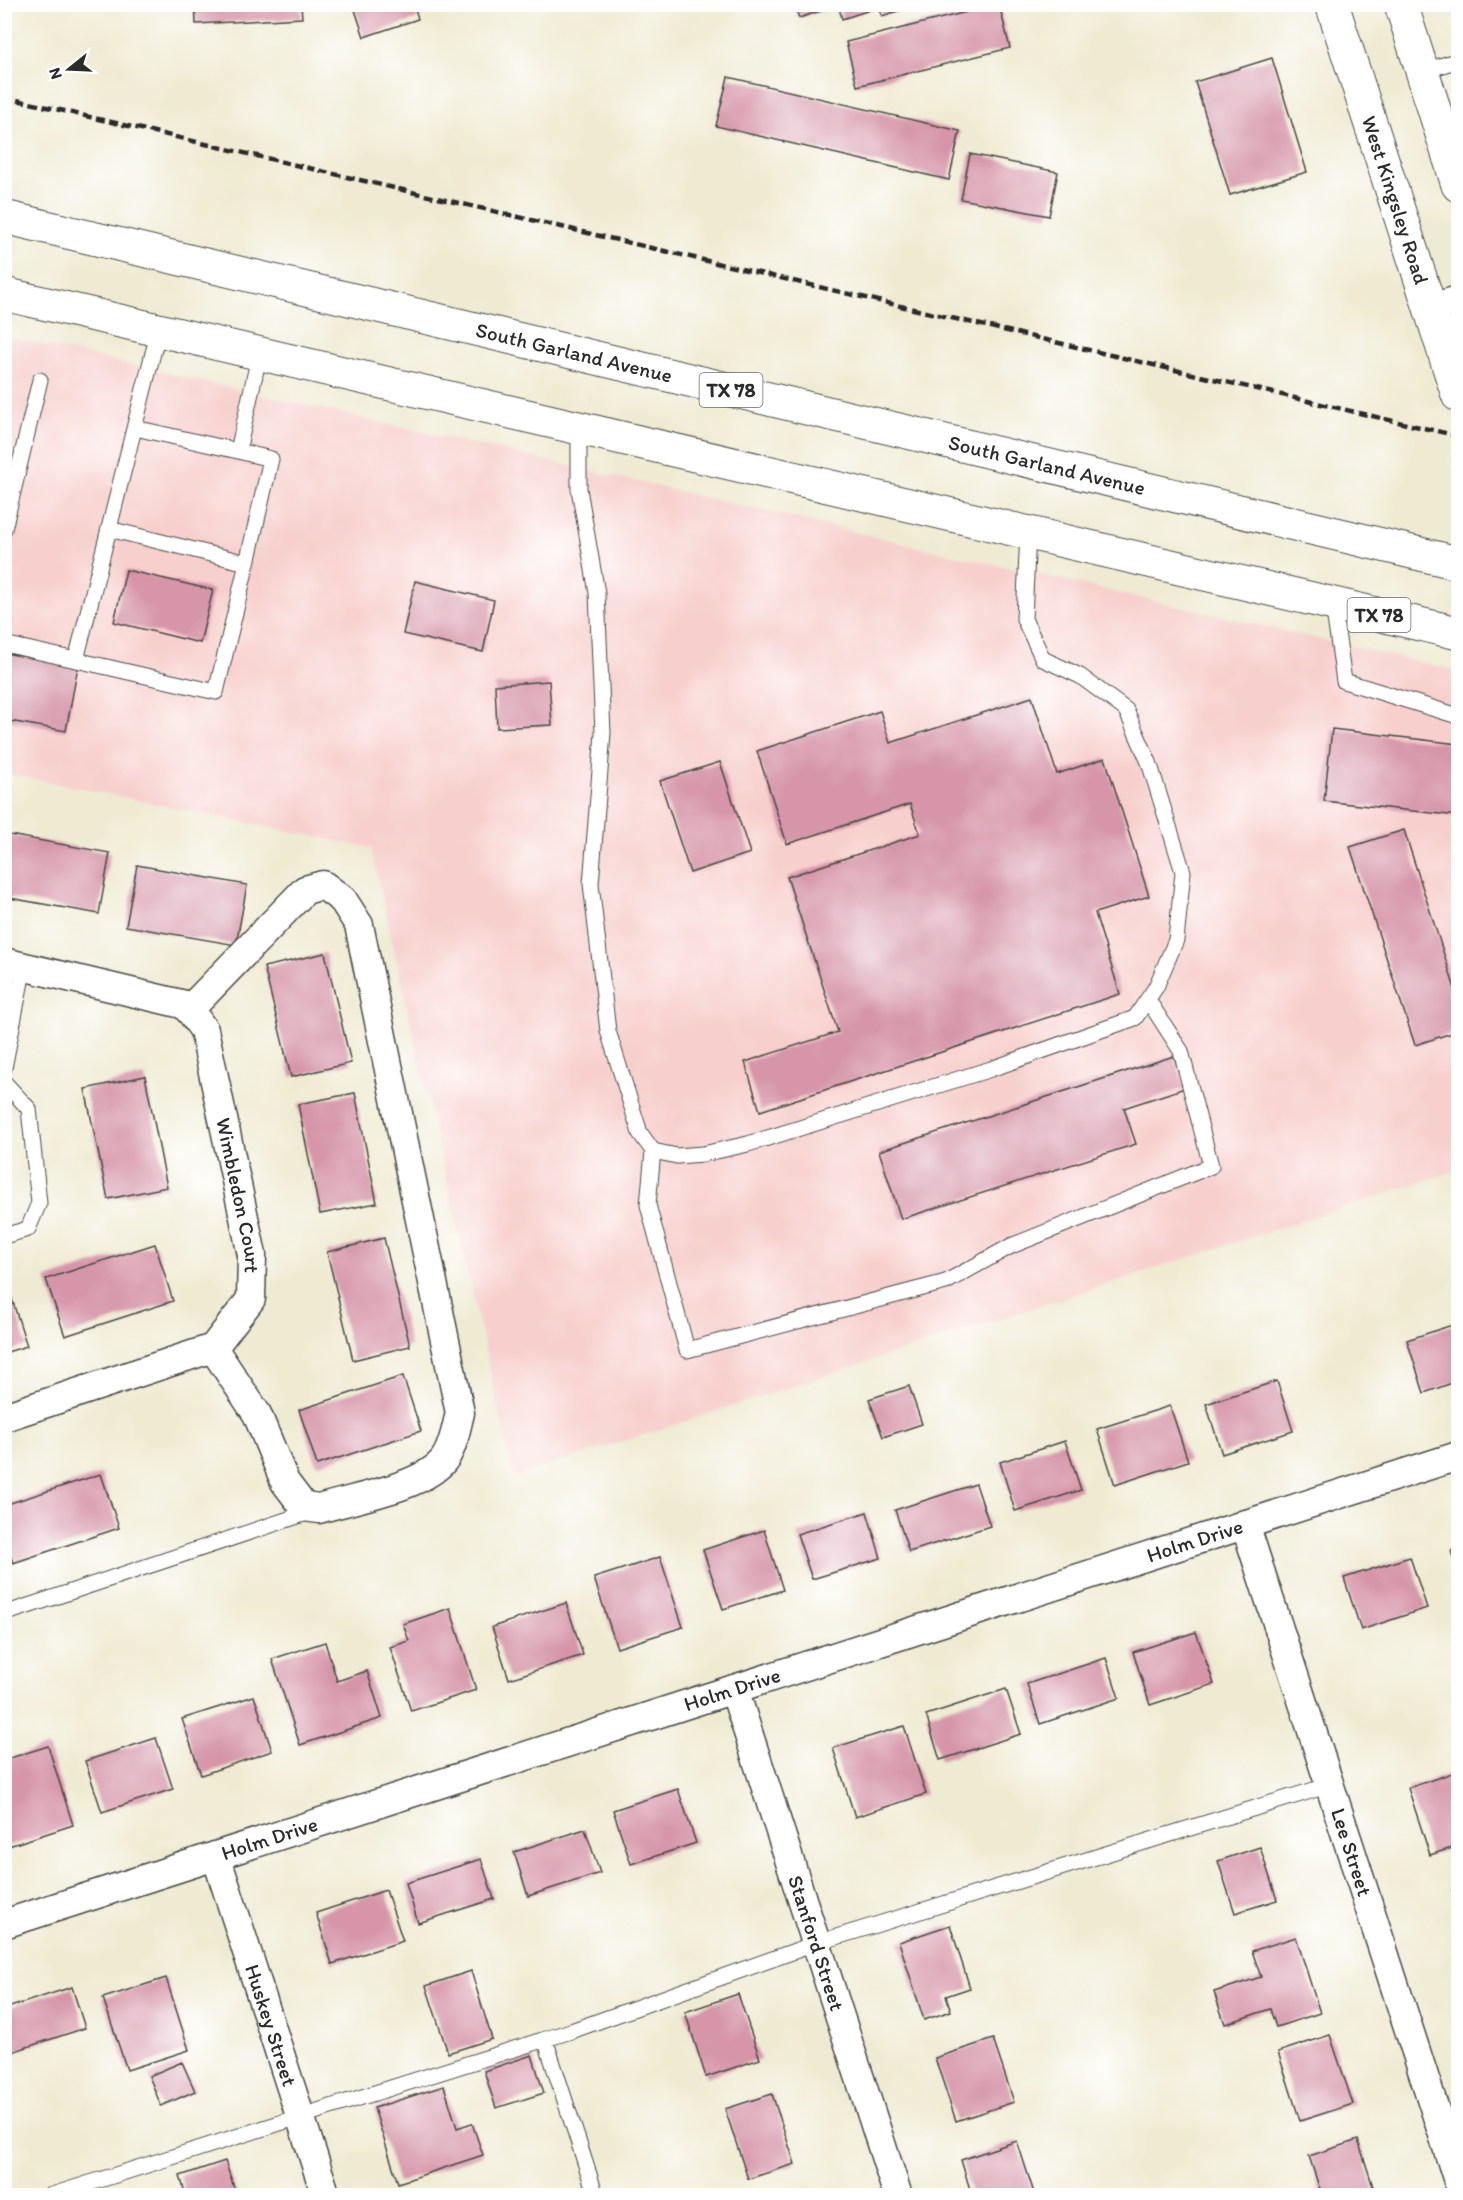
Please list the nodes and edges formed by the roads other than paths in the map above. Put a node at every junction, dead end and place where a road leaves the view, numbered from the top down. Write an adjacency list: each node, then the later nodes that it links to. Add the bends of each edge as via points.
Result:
1 (1332, 4): 8 (main road, West Kingsley Road)
2 (1401, 4): 4 (main road)
3 (1458, 60): 4 (lane)
4 (1422, 72): 5 (main road)
5 (1458, 185)
6 (4, 217): 20 (main road, South Garland Avenue / TX 78)
7 (4, 294): 9 (main road, TX 78)
8 (1445, 304): 12 (main road, West Kingsley Road)
9 (159, 329): 10 (main road, TX 78); 14 (lane)
10 (260, 352): 13 (main road, TX 78); 15 (lane)
11 (40, 380): 16 (lane)
12 (1458, 395)
13 (579, 427): 18 (main road, TX 78); 31 (lane, via 579,489 597,593 603,734 591,884 608,1031 640,1133)
14 (135, 428): 15 (lane); 17 (lane)
15 (238, 451): 19 (lane, via 271,459)
16 (4, 529)
17 (109, 529): 19 (lane); 24 (lane)
18 (1028, 532): 21 (main road, TX 78); 27 (lane, via 1024,619 1043,659 1080,676 1126,710 1149,762 1183,872 1176,940)
19 (247, 563): 24 (lane, via 216,692)
20 (1458, 563)
21 (1333, 604): 22 (main road, TX 78); 25 (lane, via 1344,681)
22 (1458, 633)
23 (4, 644): 24 (lane)
24 (76, 660)
25 (1458, 716)
26 (14, 964): 28 (street, via 186,1005); 29 (lane)
27 (1148, 1000): 31 (lane, via 1135,1018 1108,1028 991,1069 759,1140 703,1154 677,1156); 31 (lane, via 1181,1052 1211,1166 1011,1246 946,1282 687,1350 648,1205)
28 (189, 1010): 33 (street, Wimbledon Court, via 204,1030 252,1256 251,1299); 36 (street, via 305,890 323,885 343,900 359,925 460,1413 444,1460 428,1474)
29 (4, 1068)
30 (4, 1082): 32 (lane, via 29,1108 39,1203 28,1229)
31 (653, 1151)
32 (4, 1236)
33 (213, 1348): 34 (street); 36 (street, via 257,1414 293,1495 304,1506)
34 (4, 1417)
35 (1458, 1456): 37 (street, Holm Drive)
36 (319, 1509): 38 (lane)
37 (1245, 1524): 39 (street, Holm Drive); 40 (street, Lee Street)
38 (4, 1614)
39 (734, 1689): 41 (street, Holm Drive); 43 (street, Stanford Street)
40 (1330, 1785): 43 (lane); 46 (street, Lee Street)
41 (216, 1856): 42 (street, Holm Drive); 45 (street, Huskey Street)
42 (4, 1924)
43 (817, 1943): 44 (lane); 50 (street, Stanford Street)
44 (545, 2039): 45 (lane); 49 (lane)
45 (300, 2116): 47 (lane); 48 (street, Huskey Street)
46 (1458, 2181)
47 (49, 2196)
48 (326, 2196)
49 (596, 2196)
50 (898, 2196)

